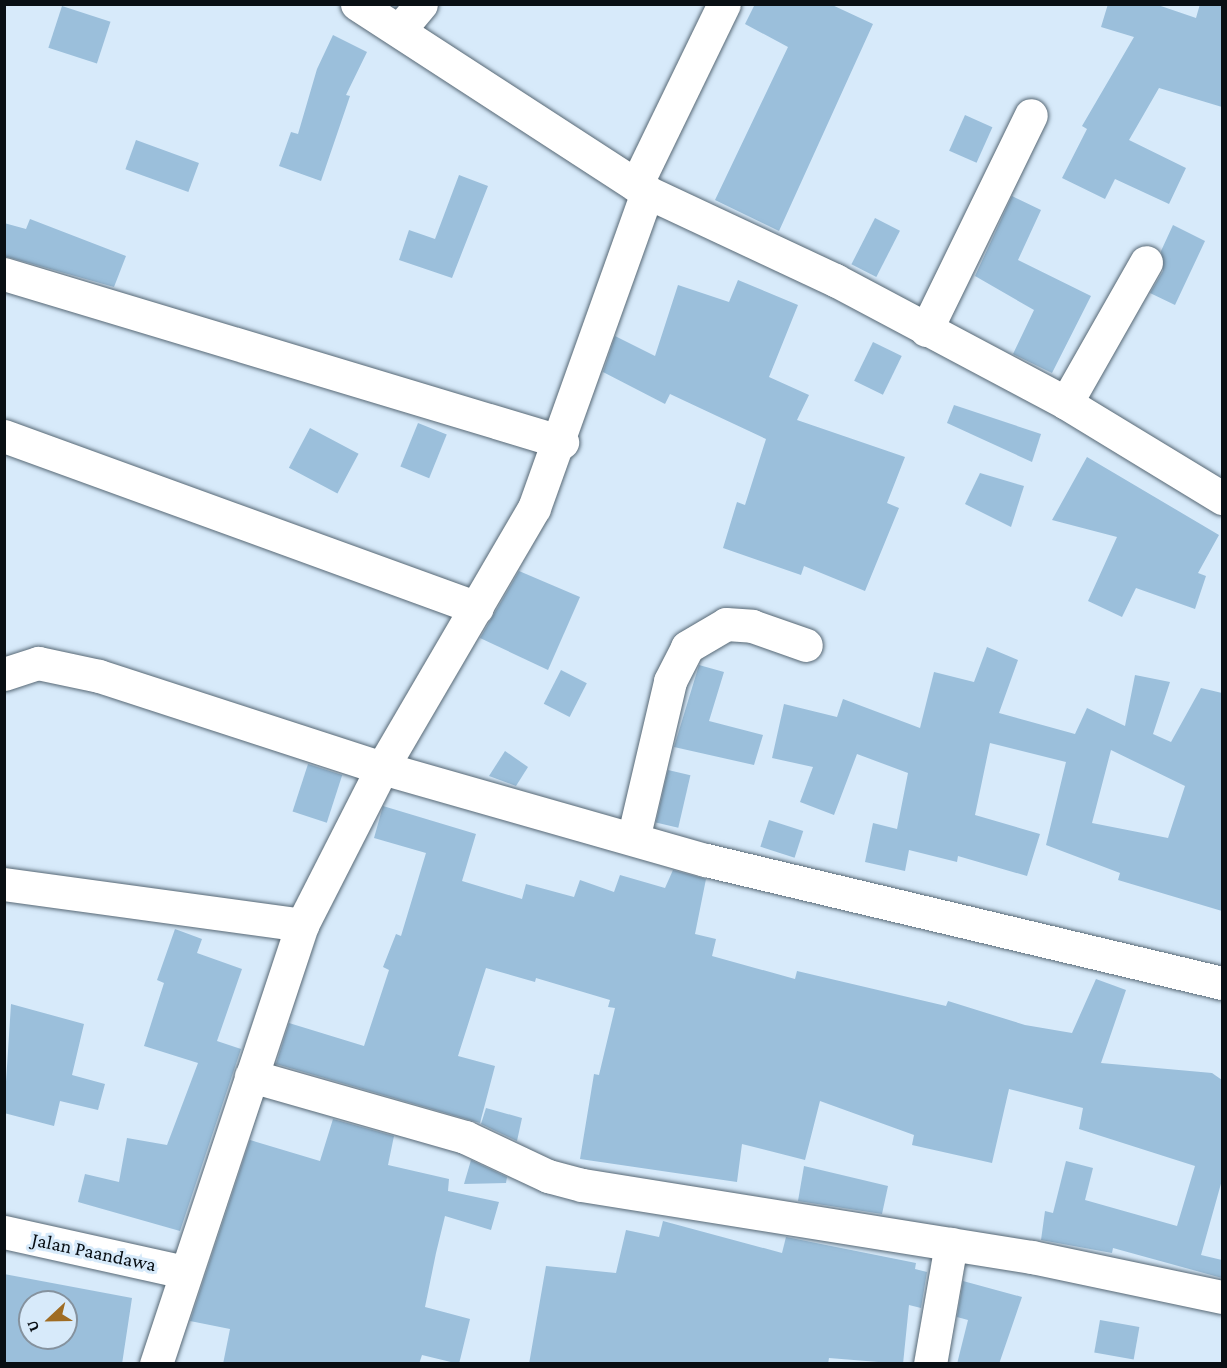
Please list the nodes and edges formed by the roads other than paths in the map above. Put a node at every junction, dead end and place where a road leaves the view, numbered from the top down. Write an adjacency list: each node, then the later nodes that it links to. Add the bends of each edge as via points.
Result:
1 (357, 4): 3 (street)
2 (724, 4): 5 (street)
3 (411, 16): 5 (street)
4 (1031, 115): 8 (street)
5 (642, 189): 8 (street, via 835,280); 11 (street)
6 (1146, 262): 9 (street)
7 (4, 274): 11 (street)
8 (926, 330): 9 (street)
9 (1066, 403): 12 (street)
10 (4, 436): 13 (street)
11 (562, 442): 13 (street, via 534,508)
12 (1222, 498)
13 (477, 608): 16 (street)
14 (806, 645): 17 (street, via 753,626 726,624 687,647 670,681)
15 (4, 675): 16 (street, via 38,663 99,676)
16 (382, 768): 17 (street); 19 (street)
17 (634, 835): 20 (street, via 705,860)
18 (4, 884): 19 (street)
19 (302, 925): 21 (street)
20 (1222, 983)
21 (251, 1076): 23 (street, via 465,1137 548,1176 582,1185); 24 (street)
22 (4, 1232): 24 (street, Jalan Paandawa)
23 (951, 1244): 25 (street); 27 (street)
24 (184, 1272): 26 (street)
25 (1222, 1297)
26 (156, 1364)
27 (930, 1364)

